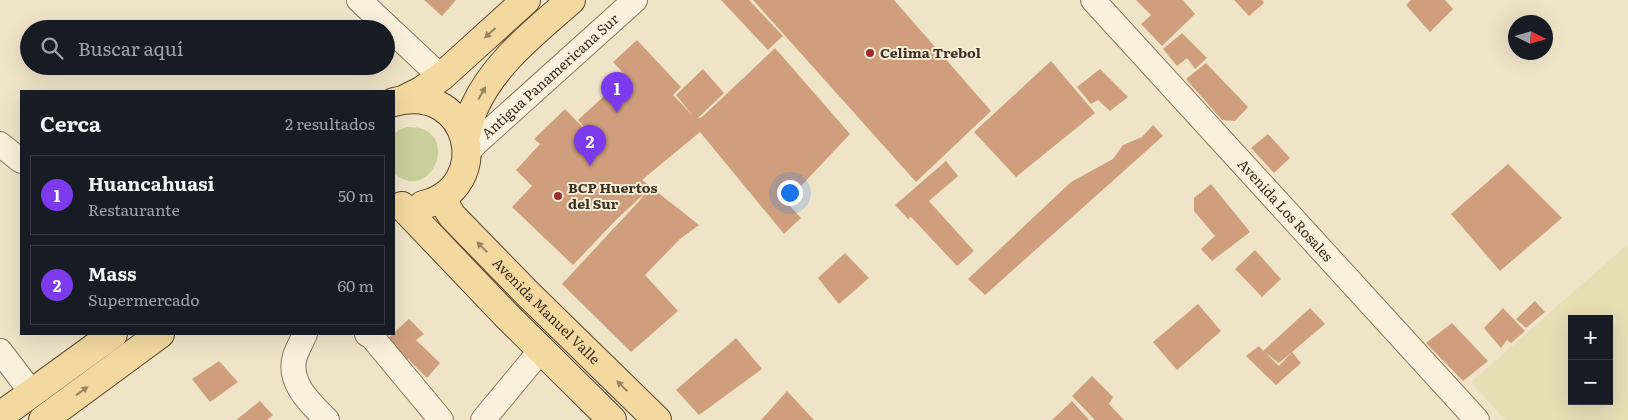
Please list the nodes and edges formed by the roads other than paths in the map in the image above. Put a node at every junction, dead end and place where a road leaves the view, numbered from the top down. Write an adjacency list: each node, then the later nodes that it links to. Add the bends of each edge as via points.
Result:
1 (359, 0): 6 (street)
2 (526, 0): 8 (main road, one-way to 8)
3 (571, 0): 11 (main road, Antigua Panamericana Sur, one-way to 3, via 474,109 488,82 510,55)
4 (635, 0): 11 (street, Antigua Panamericana Sur, via 475,144)
5 (1093, 0): 31 (street, Avenida Los Rosales)
6 (380, 20)
7 (395, 34): 8 (street)
8 (441, 77): 9 (main road)
9 (400, 100): 11 (main road, via 422,99 449,112 459,124)
10 (0, 144): 12 (street)
11 (466, 146): 13 (main road, via 464,169 457,183)
12 (20, 160)
13 (441, 198): 14 (main road, via 418,206); 15 (main road, Avenida Manuel Valle, one-way to 13, via 452,216)
14 (398, 204): 16 (main road)
15 (527, 293): 16 (main road); 30 (main road, Avenida Manuel Valle, one-way to 15)
16 (506, 315): 21 (main road)
17 (112, 335): 23 (main road)
18 (159, 335): 25 (main road, one-way to 18)
19 (305, 335): 26 (street, via 295,358 295,378 306,399)
20 (369, 335): 27 (street)
21 (541, 350): 28 (street); 29 (main road)
22 (0, 351): 23 (street)
23 (32, 393): 24 (main road)
24 (0, 416)
25 (43, 420)
26 (327, 420)
27 (441, 420)
28 (483, 420)
29 (612, 420)
30 (657, 420)
31 (1477, 420)

